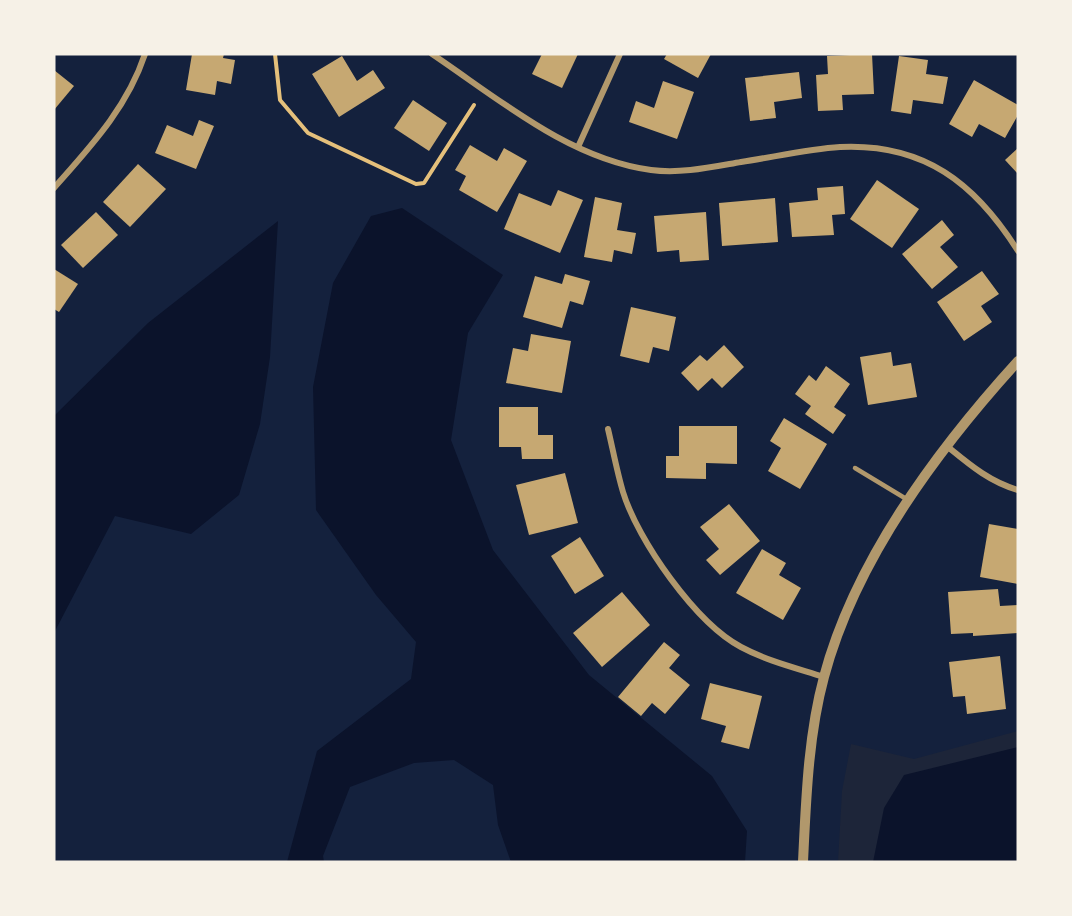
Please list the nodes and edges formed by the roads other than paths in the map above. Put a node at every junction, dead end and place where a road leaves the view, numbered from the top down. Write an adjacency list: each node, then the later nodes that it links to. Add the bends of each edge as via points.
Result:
1 (145, 54): 5 (street, via 137,79 110,124)
2 (432, 54): 4 (street)
3 (620, 54): 4 (street)
4 (578, 147): 6 (street, via 620,164 653,170 694,170 838,147 873,147 906,154 968,188 991,212)
5 (54, 188)
6 (1018, 251)
7 (1018, 361): 9 (street)
8 (608, 429): 13 (street, via 623,494 675,585 715,628 740,647)
9 (948, 447): 11 (street, via 982,474); 12 (street)
10 (855, 468): 12 (lane)
11 (1018, 490)
12 (908, 500): 13 (street, via 863,573)
13 (824, 677): 14 (street, via 810,768)
14 (803, 862)

